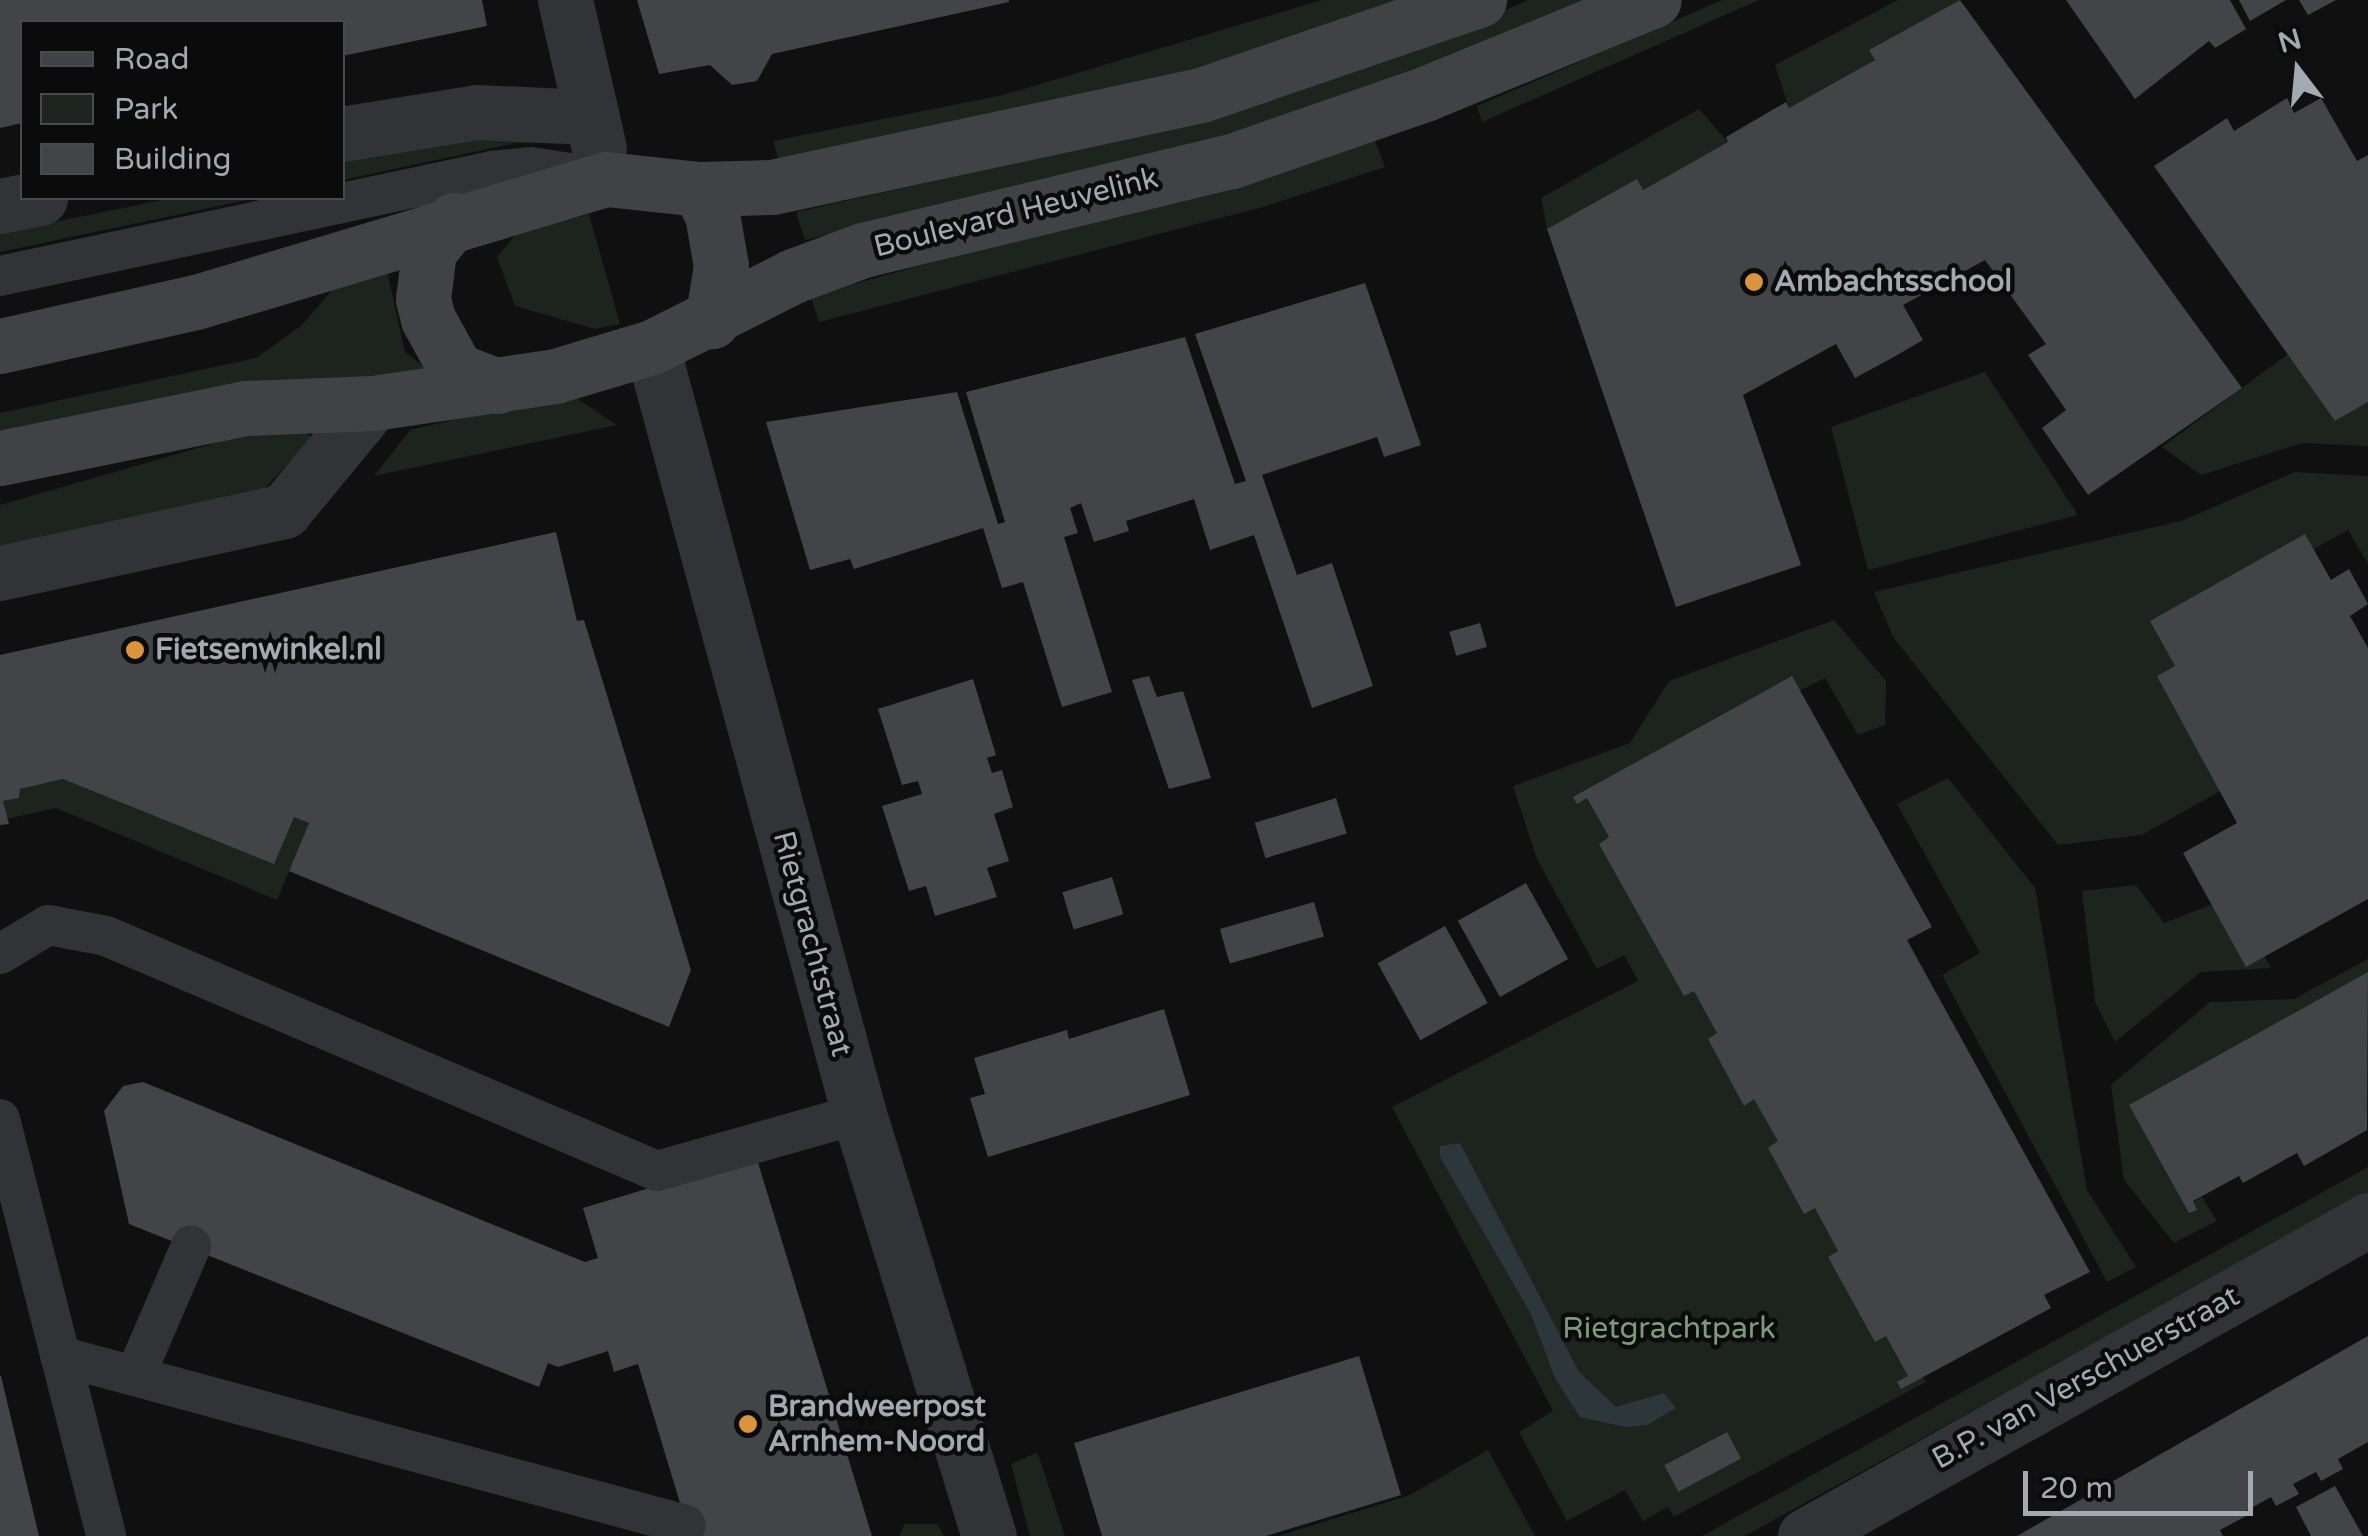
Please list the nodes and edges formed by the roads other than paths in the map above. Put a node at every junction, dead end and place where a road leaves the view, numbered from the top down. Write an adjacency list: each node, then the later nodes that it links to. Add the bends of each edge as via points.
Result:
1 (565, 0): 4 (street)
2 (1480, 0): 7 (main road, via 1201,95 772,187)
3 (1654, 0): 12 (main road, Boulevard Heuvelink, via 1427,93 1232,161 863,250 793,276)
4 (592, 117): 5 (street, via 476,112); 6 (street)
5 (345, 134)
6 (606, 179): 7 (main road); 10 (main road); 11 (lane, via 530,167 492,171)
7 (699, 189): 12 (main road, via 712,214 721,266)
8 (30, 200): 9 (street)
9 (0, 206)
10 (454, 220): 13 (main road, via 196,302); 15 (main road, via 429,251 423,299 428,319 456,370)
11 (0, 276)
12 (712, 320): 14 (main road, Boulevard Heuvelink)
13 (0, 346)
14 (652, 347): 15 (main road, Boulevard Heuvelink); 20 (street, Rietgrachtstraat)
15 (496, 386): 16 (main road, Boulevard Heuvelink)
16 (374, 403): 17 (main road, Boulevard Heuvelink, via 245,408); 18 (street, via 284,511)
17 (0, 458)
18 (0, 573)
19 (0, 954): 20 (lane, via 48,924 106,936 657,1170)
20 (858, 1114): 28 (street, Rietgrachtstraat)
21 (0, 1119): 24 (lane)
22 (2368, 1220): 29 (street, B.P. van Verschuerstraat)
23 (190, 1246): 25 (lane)
24 (60, 1356): 25 (lane); 26 (lane)
25 (135, 1376): 27 (lane, via 686,1525)
26 (106, 1536)
27 (639, 1536)
28 (989, 1536)
29 (1805, 1536)

